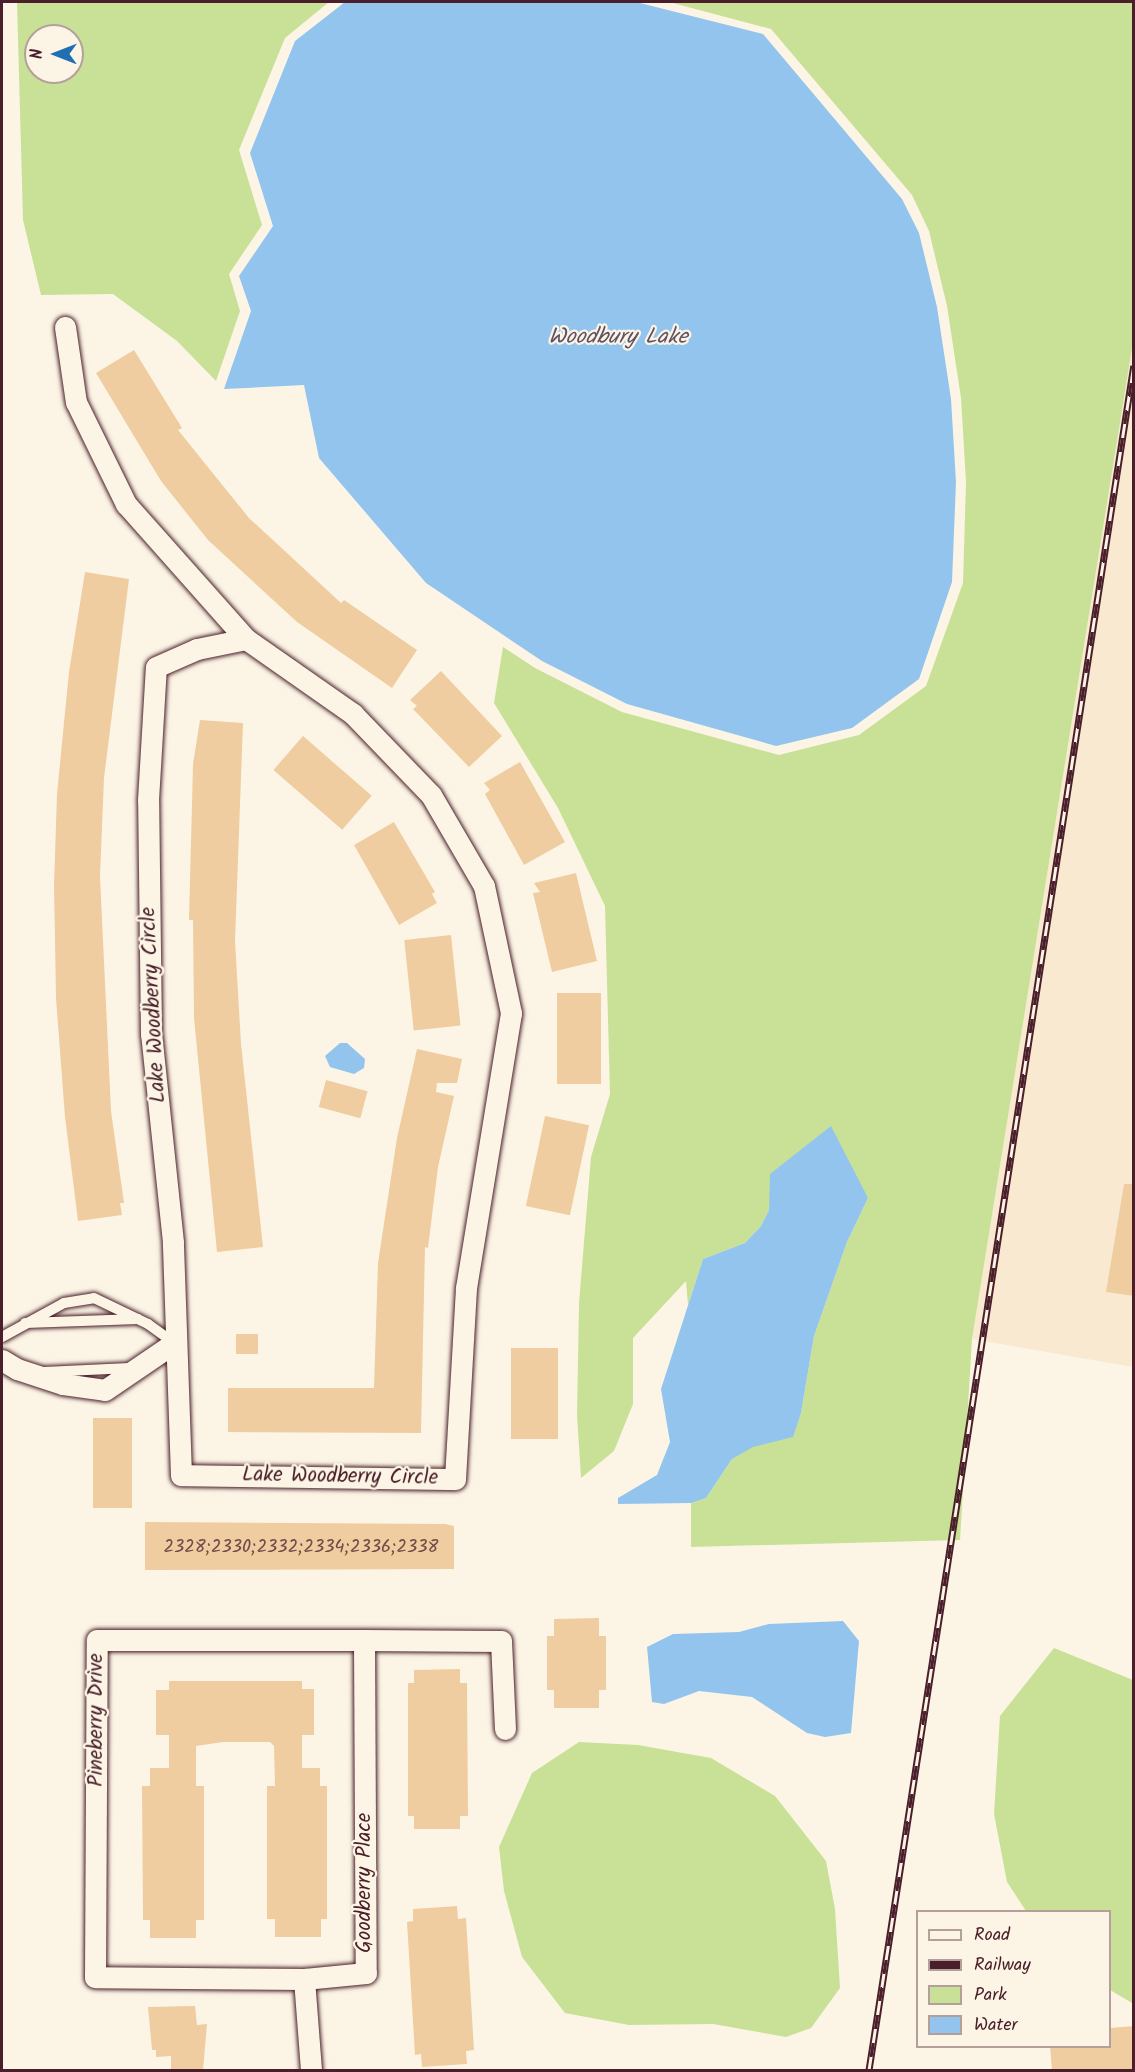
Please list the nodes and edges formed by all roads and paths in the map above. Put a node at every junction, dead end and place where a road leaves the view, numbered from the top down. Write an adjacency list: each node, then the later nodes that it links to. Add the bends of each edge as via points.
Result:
1 (65, 327): 2 (street, Lake Woodberry Circle, via 76,402 126,504)
2 (246, 639): 6 (street, Lake Woodberry Circle, via 197,649 156,667 148,800 151,1034 172,1242); 6 (street, Lake Woodberry Circle, via 353,714 431,795 484,886 512,1013 466,1288 455,1479 181,1475)
3 (139, 1319): 4 (lane); 4 (lane, via 94,1298 64,1303); 6 (lane)
4 (23, 1323): 5 (lane)
5 (2, 1337)
6 (174, 1342): 7 (street, via 105,1390 63,1384)
7 (2, 1360)
8 (364, 1640): 9 (street, Pineberry Drive, via 501,1641); 10 (street, Goodberry Place, via 366,1973); 10 (street, Pineberry Drive, via 97,1640 95,1977)
9 (506, 1729)
10 (304, 1979): 11 (street)
11 (311, 2070)

